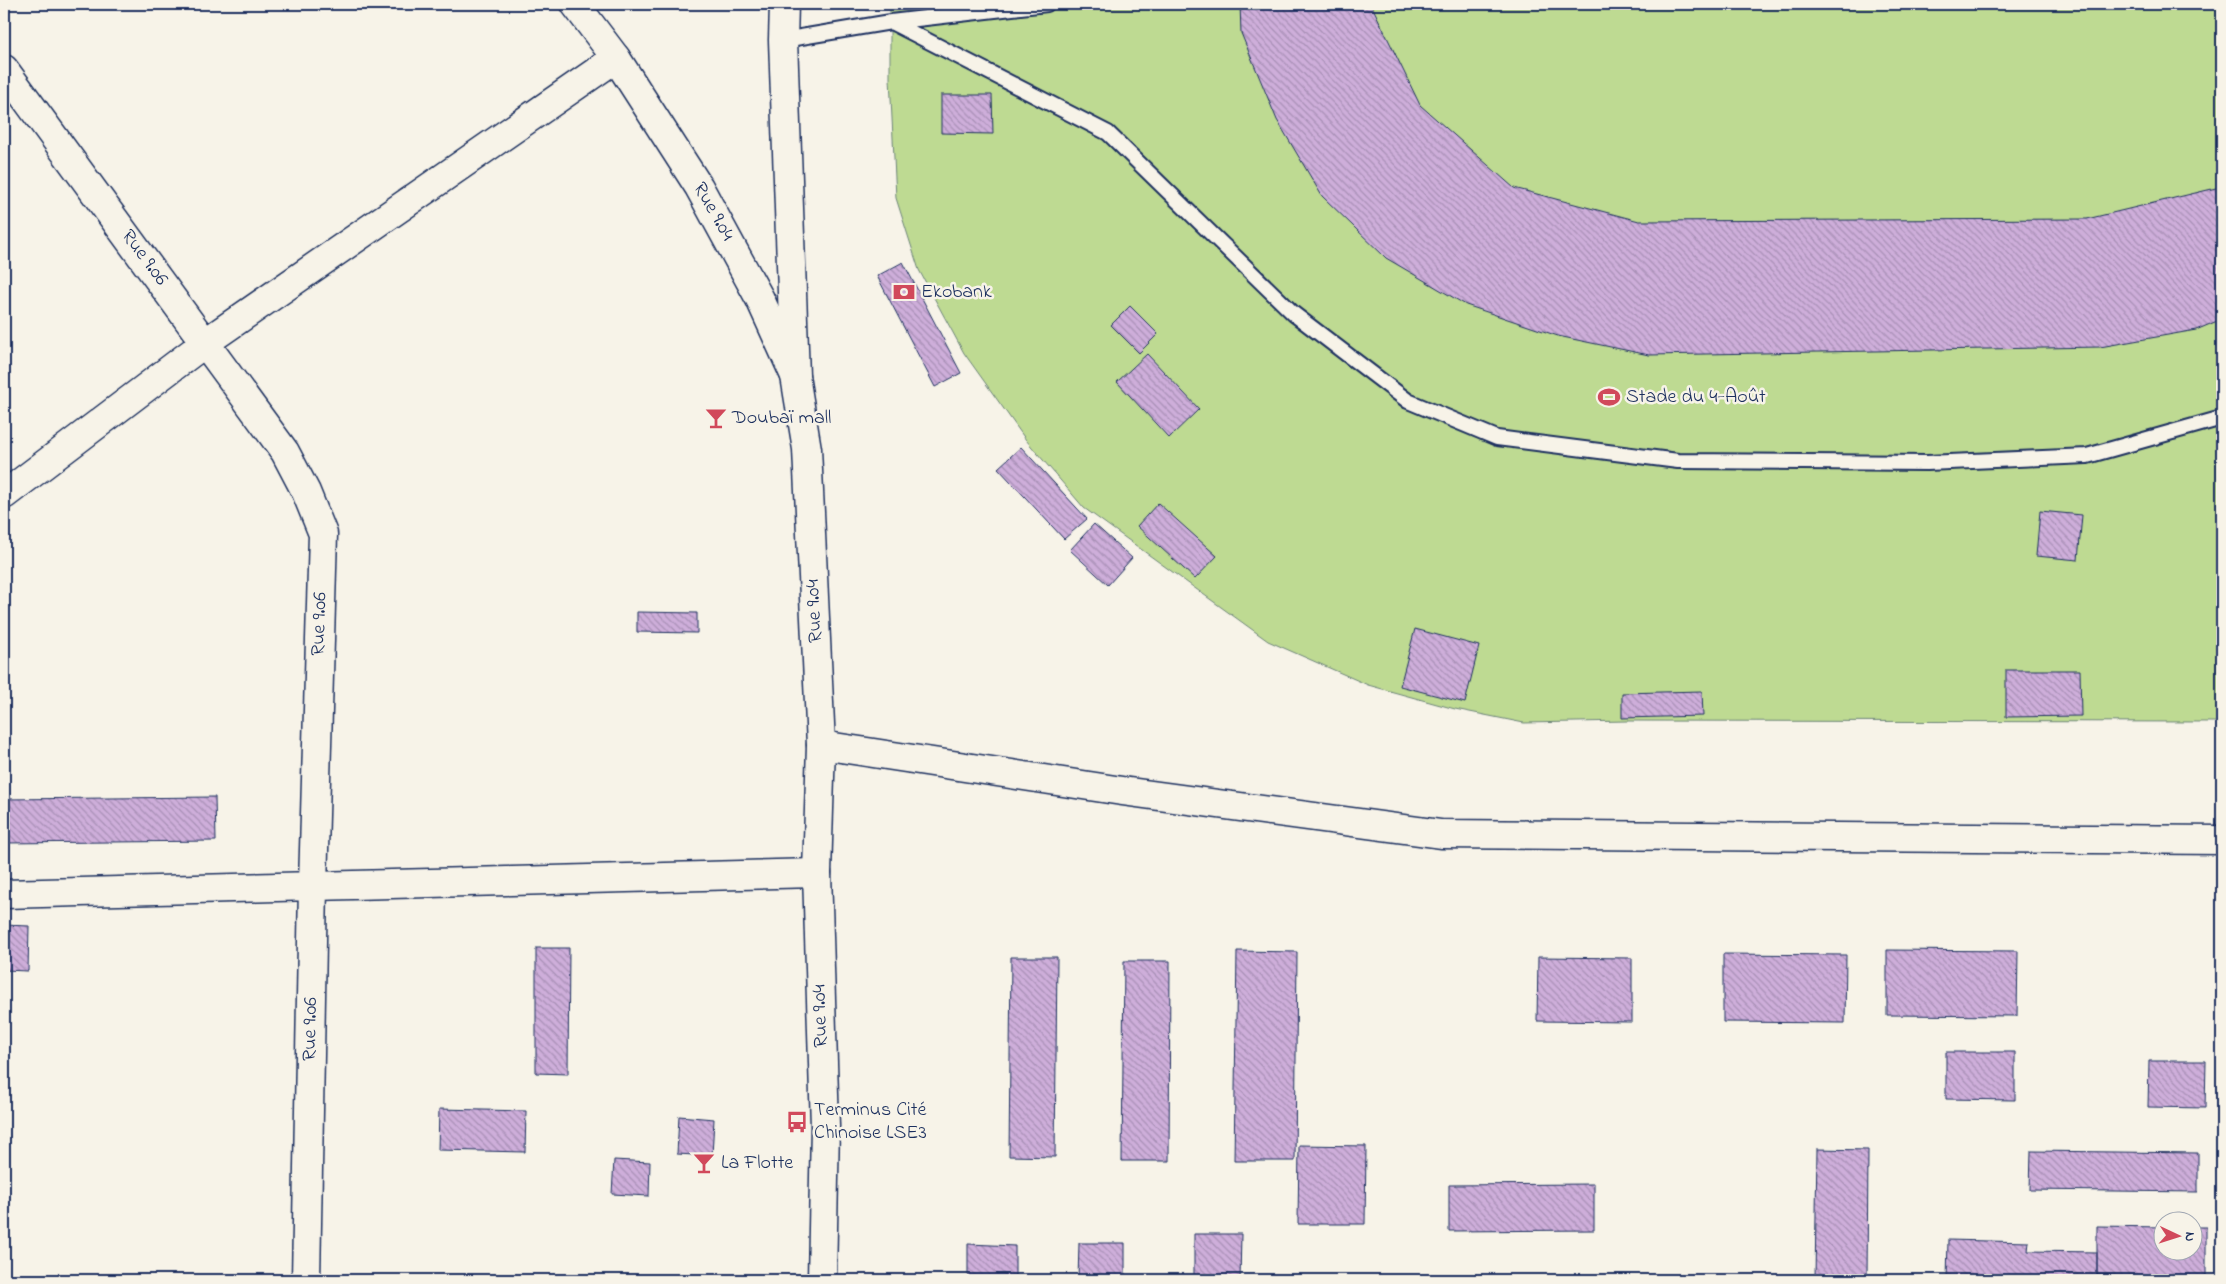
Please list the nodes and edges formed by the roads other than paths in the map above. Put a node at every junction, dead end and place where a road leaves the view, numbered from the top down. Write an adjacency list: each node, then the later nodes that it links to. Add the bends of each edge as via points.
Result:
1 (576, 4): 6 (street, Rue 9.04)
2 (784, 4): 5 (street)
3 (1047, 4): 4 (lane)
4 (891, 22): 5 (lane); 10 (lane, via 1108,133 1294,314 1408,401 1496,438 1678,461 1928,463 2087,456)
5 (783, 40): 9 (street)
6 (616, 58): 8 (street); 9 (street, Rue 9.04, via 704,195 760,299)
7 (4, 69): 8 (street, Rue 9.06)
8 (206, 342): 11 (street); 15 (street, Rue 9.06, via 285,452 323,534)
9 (795, 376): 12 (street, Rue 9.04, via 807,449)
10 (2222, 418)
11 (4, 495)
12 (821, 745): 13 (street, via 1122,791 1441,834); 14 (street, Rue 9.04)
13 (2222, 840)
14 (817, 873): 15 (street); 18 (street, Rue 9.04, via 825,1126)
15 (313, 885): 16 (street); 17 (street, Rue 9.06)
16 (4, 894)
17 (306, 1280)
18 (822, 1280)

